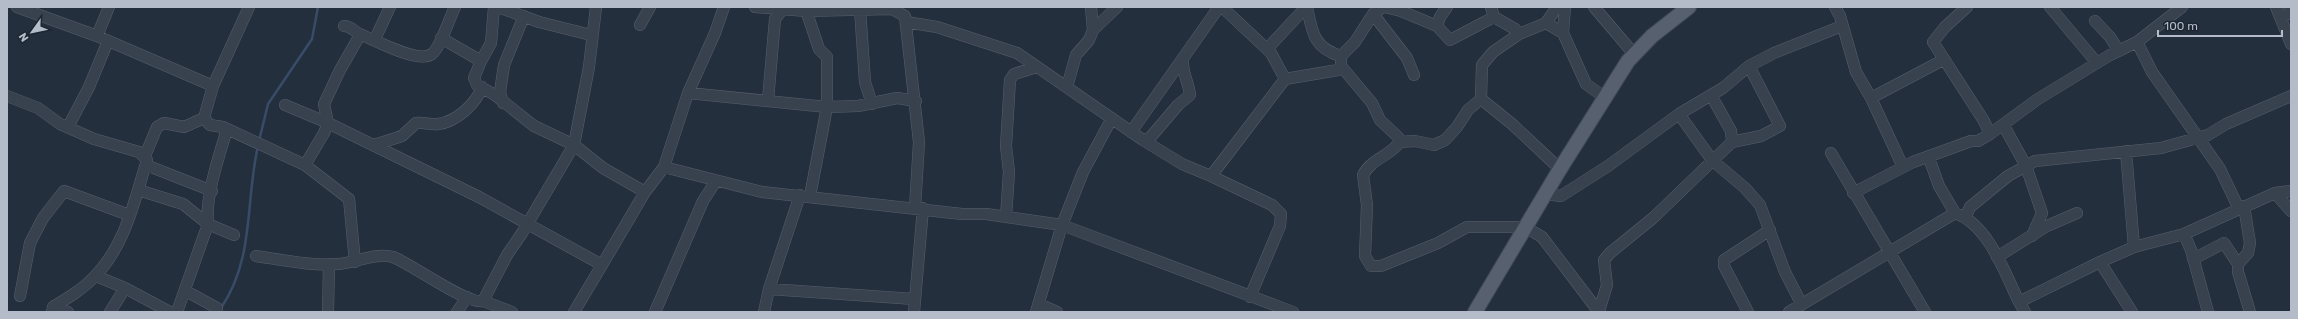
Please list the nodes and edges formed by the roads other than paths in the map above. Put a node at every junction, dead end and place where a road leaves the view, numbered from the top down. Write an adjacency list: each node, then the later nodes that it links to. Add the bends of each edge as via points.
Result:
1 (17, 7): 49 (street)
2 (109, 7): 49 (street)
3 (249, 7): 67 (street)
4 (390, 7): 51 (street)
5 (455, 7): 50 (street)
6 (494, 7): 60 (street, via 491,43)
7 (498, 7): 35 (street)
8 (596, 7): 48 (street)
9 (650, 7): 40 (street)
10 (724, 7): 70 (street)
11 (755, 7): 28 (street)
12 (1090, 7): 44 (street)
13 (1117, 7): 44 (street)
14 (1219, 7): 58 (street)
15 (1222, 7): 55 (street)
16 (1307, 7): 55 (street); 61 (street, via 1313,33 1326,49)
17 (1384, 7): 34 (street); 42 (street)
18 (1447, 7): 42 (street)
19 (1557, 7): 39 (street)
20 (1565, 7): 45 (street)
21 (1594, 7): 57 (street)
22 (1689, 7): 57 (main road)
23 (1835, 7): 43 (street)
24 (1967, 7): 31 (street)
25 (2050, 7): 62 (street)
26 (2182, 7): 53 (street)
27 (2276, 7): 36 (street)
28 (785, 9): 29 (street); 77 (street, via 775,19)
29 (805, 9): 30 (street); 82 (street, via 819,49 827,57)
30 (860, 9): 38 (street, via 892,8 905,16); 80 (street, via 865,82)
31 (1954, 11): 59 (street, via 1933,42)
32 (1492, 12): 42 (street, via 1450,40); 46 (street)
33 (2291, 12): 36 (street)
34 (1373, 14): 61 (street); 65 (street, via 1407,58)
35 (524, 16): 48 (street); 79 (street, via 504,65 500,92)
36 (2282, 18): 54 (street)
37 (2095, 21): 56 (street)
38 (906, 22): 64 (street, via 937,27 1017,54); 78 (street)
39 (1546, 23): 45 (street); 46 (street)
40 (640, 25)
41 (344, 26): 47 (street, via 349,26)
42 (1437, 26)
43 (1842, 26): 63 (street, via 1774,53); 75 (street, via 1856,72)
44 (1093, 30): 69 (street, via 1089,40 1076,55)
45 (1563, 33): 74 (street, via 1586,84)
46 (1518, 34): 76 (street, via 1493,52 1482,65)
47 (360, 35): 51 (street); 86 (street, via 324,104)
48 (591, 35): 97 (street, via 589,67)
49 (98, 36): 52 (street)
50 (441, 38): 51 (street, via 433,54 426,56 412,56); 60 (street)
51 (375, 39)
52 (108, 41): 67 (street); 88 (street, via 89,87)
53 (2137, 42): 56 (street); 92 (street, via 2152,72)
54 (2291, 44)
55 (1267, 50): 66 (street)
56 (2119, 51): 62 (street)
57 (1634, 54): 74 (main road)
58 (1183, 60): 90 (street); 93 (street, via 1182,71 1190,95 1149,139)
59 (1944, 60): 75 (street); 91 (street)
60 (481, 61): 68 (street, via 474,78)
61 (1341, 61): 66 (street, via 1334,72); 94 (street, via 1372,103 1380,120)
62 (2097, 63): 87 (street, via 2038,99)
63 (1749, 66): 71 (street); 95 (street, via 1780,126 1761,136)
64 (1037, 67): 69 (street); 124 (street, via 1014,74 1010,80 1006,146 1009,172)
65 (1414, 75)
66 (1285, 80): 108 (street)
67 (213, 86): 84 (street)
68 (482, 87): 79 (street); 96 (street, via 474,102 445,122 416,123 402,136)
69 (1067, 87): 85 (street)
70 (688, 93): 77 (street); 105 (street)
71 (1711, 95): 83 (street); 95 (street, via 1731,131)
72 (7, 96): 88 (street, via 38,108)
73 (2291, 96): 92 (street)
74 (1604, 97): 107 (main road)
75 (1871, 98): 106 (street)
76 (1481, 99): 94 (street, via 1468,110 1445,140 1434,145 1415,141); 107 (street)
77 (768, 100): 82 (street)
78 (916, 101): 80 (street, via 897,98); 118 (street)
79 (503, 103): 97 (street, via 534,126)
80 (872, 104): 82 (street)
81 (285, 105): 86 (street)
82 (827, 106): 117 (street)
83 (1679, 114): 101 (street); 116 (street, via 1608,166 1561,196)
84 (204, 118): 89 (street, via 210,125); 102 (street, via 184,127 164,123 157,127)
85 (1112, 118): 90 (street); 127 (street, via 1083,172)
86 (328, 123): 96 (street); 103 (street)
87 (2004, 126): 91 (street); 104 (street)
88 (68, 127): 102 (street, via 94,139 139,152)
89 (226, 129): 103 (street); 111 (street)
90 (1131, 132): 93 (street)
91 (1990, 134): 100 (street)
92 (2197, 138): 98 (street, via 2161,148); 119 (street, via 2220,169)
93 (1143, 140): 108 (street, via 1182,164)
94 (1400, 142): 128 (street, via 1396,148 1371,164 1363,176 1367,205 1365,256 1371,266 1381,266 1438,243 1467,226)
95 (1732, 142): 101 (street)
96 (374, 145): 125 (street)
97 (574, 145): 113 (street, via 603,168); 125 (street)
98 (2126, 151): 104 (street, via 2035,161); 133 (street)
99 (1831, 153): 115 (street)
100 (1929, 158): 106 (street); 122 (street, via 1939,186)
101 (1712, 160): 129 (street, via 1746,188 1760,205); 171 (street, via 1658,213 1617,246 1604,260 1607,285)
102 (145, 161): 110 (street); 111 (street)
103 (304, 165): 138 (street, via 349,200)
104 (2026, 166): 122 (street, via 2008,176); 132 (street, via 2042,213)
105 (664, 167): 109 (street); 113 (street)
106 (1903, 167): 115 (street)
107 (1560, 169): 116 (main road)
108 (1211, 176): 149 (street, via 1272,205 1281,214 1280,226)
109 (716, 181): 117 (street, via 762,192); 165 (street, via 703,201)
110 (138, 190): 123 (street); 126 (street, via 183,204)
111 (212, 191): 126 (street, via 207,213)
112 (2291, 191): 114 (street)
113 (645, 192): 142 (street)
114 (2275, 192): 119 (street); 120 (street)
115 (1853, 193): 134 (street)
116 (1545, 194): 128 (main road)
117 (805, 195): 118 (street); 145 (street)
118 (919, 208): 124 (street); 150 (street)
119 (2241, 208): 130 (street); 141 (street, via 2250,243 2248,253)
120 (2291, 211)
121 (2077, 213): 132 (street, via 2047,226)
122 (1960, 215): 134 (street); 136 (street, via 1975,224)
123 (129, 216): 143 (street, via 117,246); 147 (street, via 64,191 43,218 30,243)
124 (1006, 217): 127 (street)
125 (527, 223): 142 (street); 151 (street, via 506,255)
126 (208, 224): 131 (street); 146 (street)
127 (1062, 225): 149 (street); 155 (street)
128 (1525, 228): 170 (main road); 171 (street, via 1542,237)
129 (1770, 230): 152 (street, via 1785,272); 172 (street, via 1724,260 1724,266)
130 (2184, 234): 133 (street); 137 (street)
131 (234, 235)
132 (2032, 236): 136 (street)
133 (2134, 247): 139 (street)
134 (1889, 253): 152 (street); 174 (street)
135 (256, 256): 140 (street)
136 (1998, 257): 153 (street)
137 (2193, 259): 141 (street, via 2224,243); 176 (street)
138 (355, 262): 140 (street); 148 (street, via 386,256 393,258)
139 (2100, 262): 153 (street); 175 (street)
140 (329, 264): 161 (street)
141 (2238, 264): 177 (street)
142 (602, 265): 164 (street)
143 (96, 276): 144 (street); 156 (street)
144 (125, 288): 158 (street); 159 (street)
145 (769, 289): 150 (street); 166 (street)
146 (186, 291): 154 (street); 160 (street)
147 (20, 296)
148 (467, 297): 151 (street); 162 (street)
149 (1250, 297): 169 (street)
150 (914, 299): 167 (street)
151 (483, 301): 163 (street)
152 (1802, 303): 173 (street)
153 (2022, 307)
154 (217, 308)
155 (1037, 308): 168 (street)
156 (53, 310): 157 (street)
157 (68, 312)
158 (110, 312)
159 (170, 312)
160 (177, 312)
161 (328, 312)
162 (458, 312)
163 (512, 312)
164 (574, 312)
165 (655, 312)
166 (764, 312)
167 (914, 312)
168 (1057, 312)
169 (1293, 312)
170 (1475, 312)
171 (1599, 312)
172 (1748, 312)
173 (1789, 312)
174 (1925, 312)
175 (2132, 312)
176 (2208, 312)
177 (2250, 312)

